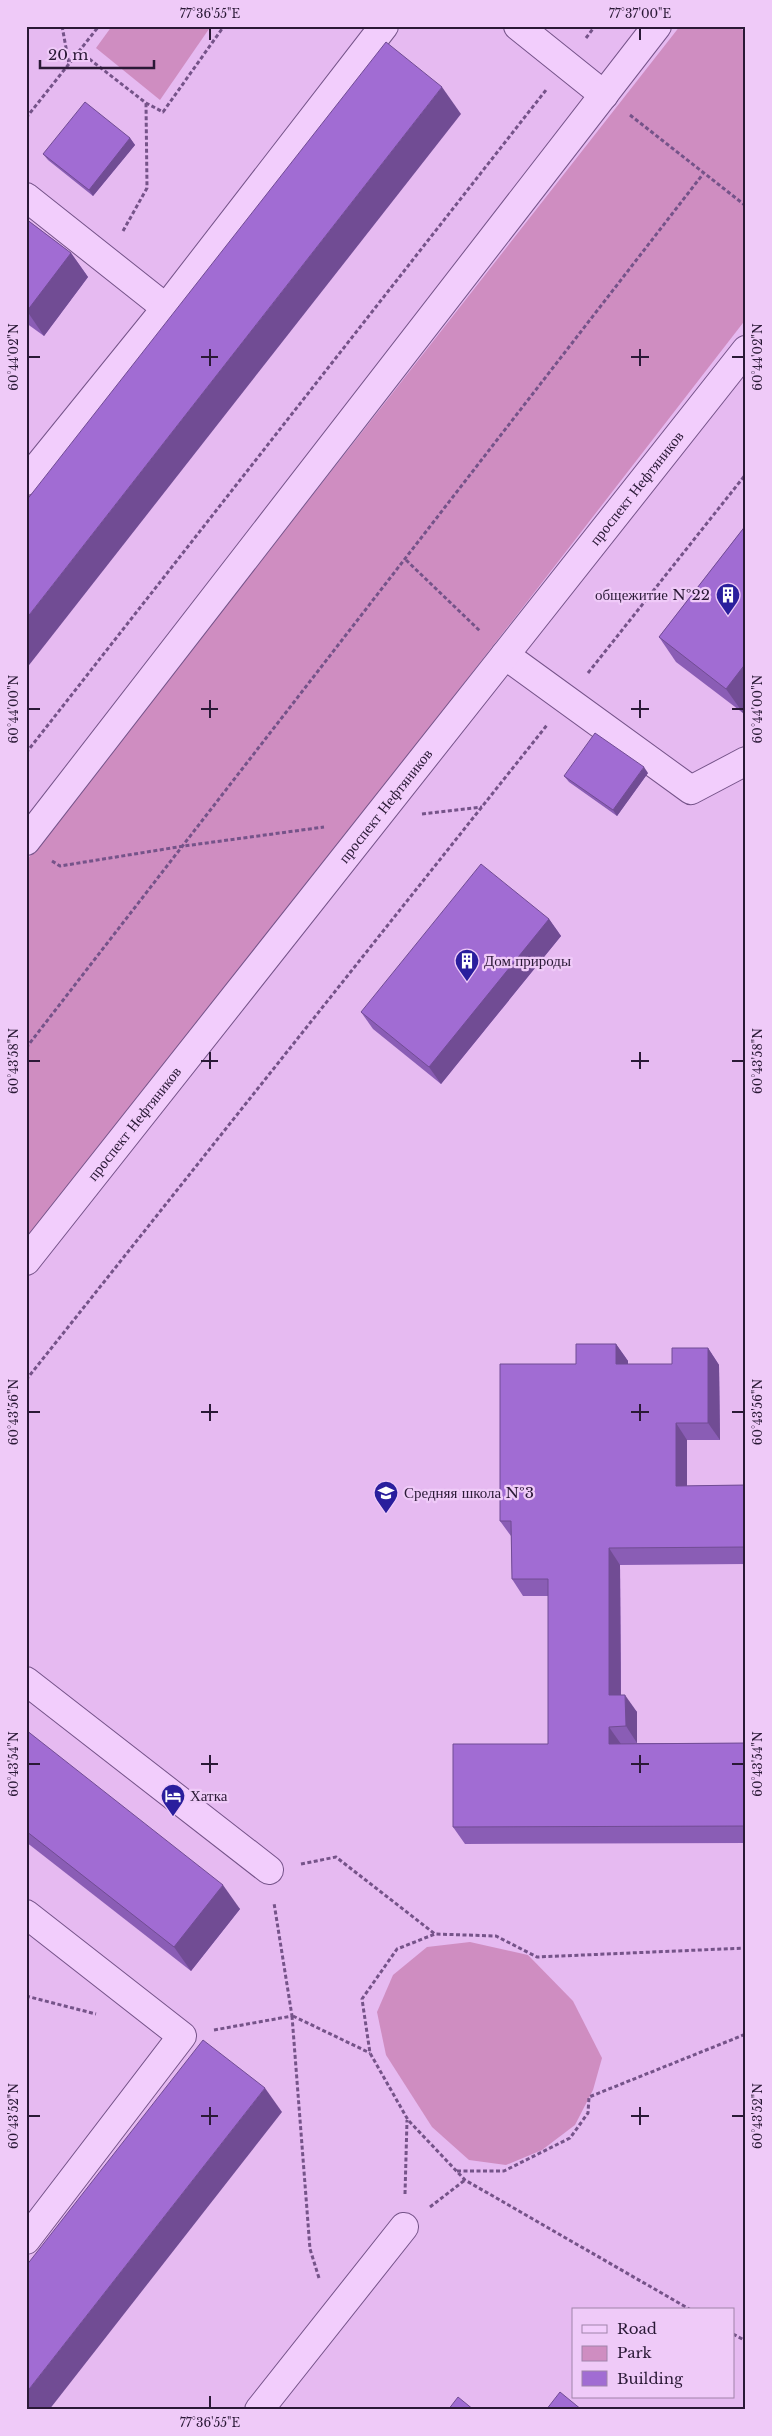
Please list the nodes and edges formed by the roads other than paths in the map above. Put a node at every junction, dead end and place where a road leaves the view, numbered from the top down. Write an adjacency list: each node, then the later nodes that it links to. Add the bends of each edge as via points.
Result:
1 (384, 26): 6 (street)
2 (518, 26): 4 (street)
3 (657, 26): 4 (street)
4 (604, 94): 11 (street)
5 (26, 197): 6 (street)
6 (166, 308): 8 (street)
7 (746, 350): 9 (street, проспект Нефтяников)
8 (26, 481)
9 (506, 655): 10 (street, via 691,790); 12 (street, проспект Нефтяников)
10 (746, 761)
11 (36, 849)
12 (26, 1261)
13 (26, 1681): 14 (street)
14 (269, 1870)
15 (26, 1914): 17 (street, via 182,2036)
16 (404, 2227): 18 (street)
17 (26, 2240)
18 (259, 2410)

